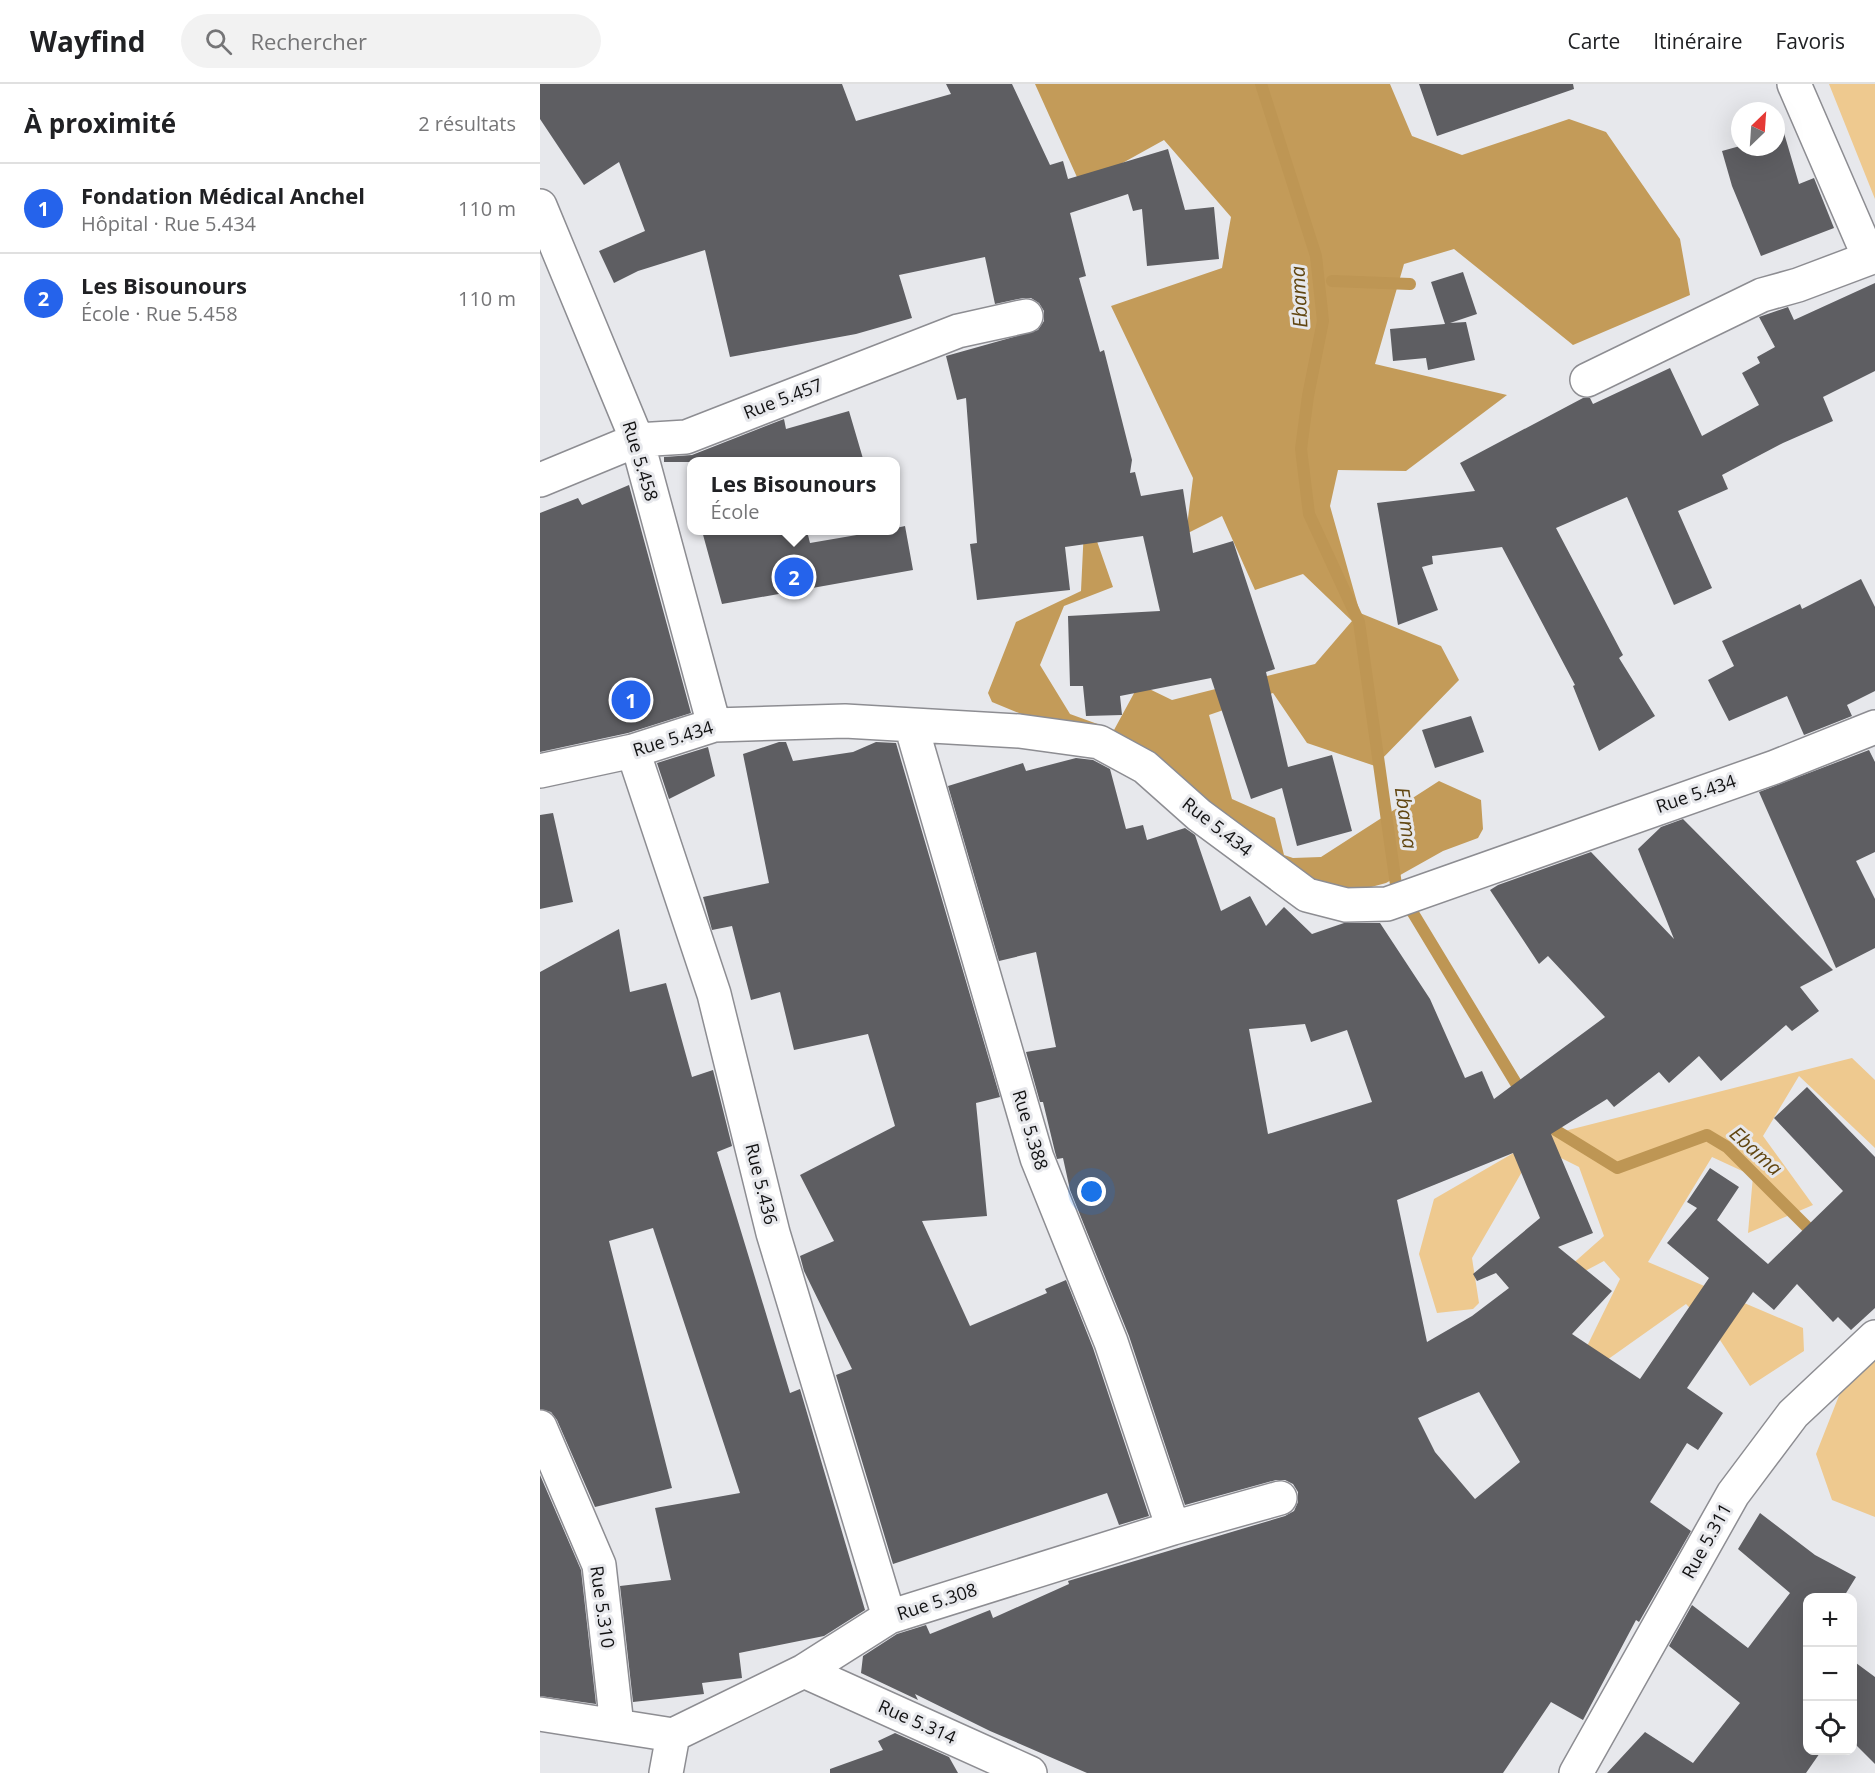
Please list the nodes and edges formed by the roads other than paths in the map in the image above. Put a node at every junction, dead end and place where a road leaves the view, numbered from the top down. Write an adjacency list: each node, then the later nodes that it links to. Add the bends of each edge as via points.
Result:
1 (1794, 84): 3 (street)
2 (540, 206): 6 (street, Rue 5.458)
3 (1872, 256): 5 (street, via 1762,295)
4 (1026, 316): 6 (street, Rue 5.457, via 958,330 686,437)
5 (1587, 380)
6 (637, 440): 7 (street, Rue 5.457); 8 (street, Rue 5.458)
7 (540, 480)
8 (714, 725): 9 (street, Rue 5.434, via 844,721); 11 (street, Rue 5.434)
9 (911, 725): 10 (street, Rue 5.434, via 1019,731 1100,742 1145,767 1199,815 1307,895 1346,905 1395,901); 16 (street, Rue 5.388, via 1037,1158 1111,1342)
10 (1875, 727)
11 (633, 752): 12 (street, Rue 5.434); 17 (street, Rue 5.436, via 714,994 773,1233)
12 (540, 771)
13 (1875, 1336): 24 (street, Rue 5.311, via 1793,1414 1733,1494)
14 (540, 1427): 20 (street, Rue 5.310, via 599,1565)
15 (1280, 1498): 16 (street, Rue 5.308)
16 (1173, 1528): 17 (street, Rue 5.308)
17 (889, 1617): 18 (street, Rue 5.308)
18 (804, 1671): 21 (street, Rue 5.308); 23 (street, Rue 5.314)
19 (540, 1714): 20 (street)
20 (617, 1726): 21 (street)
21 (673, 1735): 22 (street)
22 (666, 1773)
23 (1030, 1773)
24 (1576, 1773)

